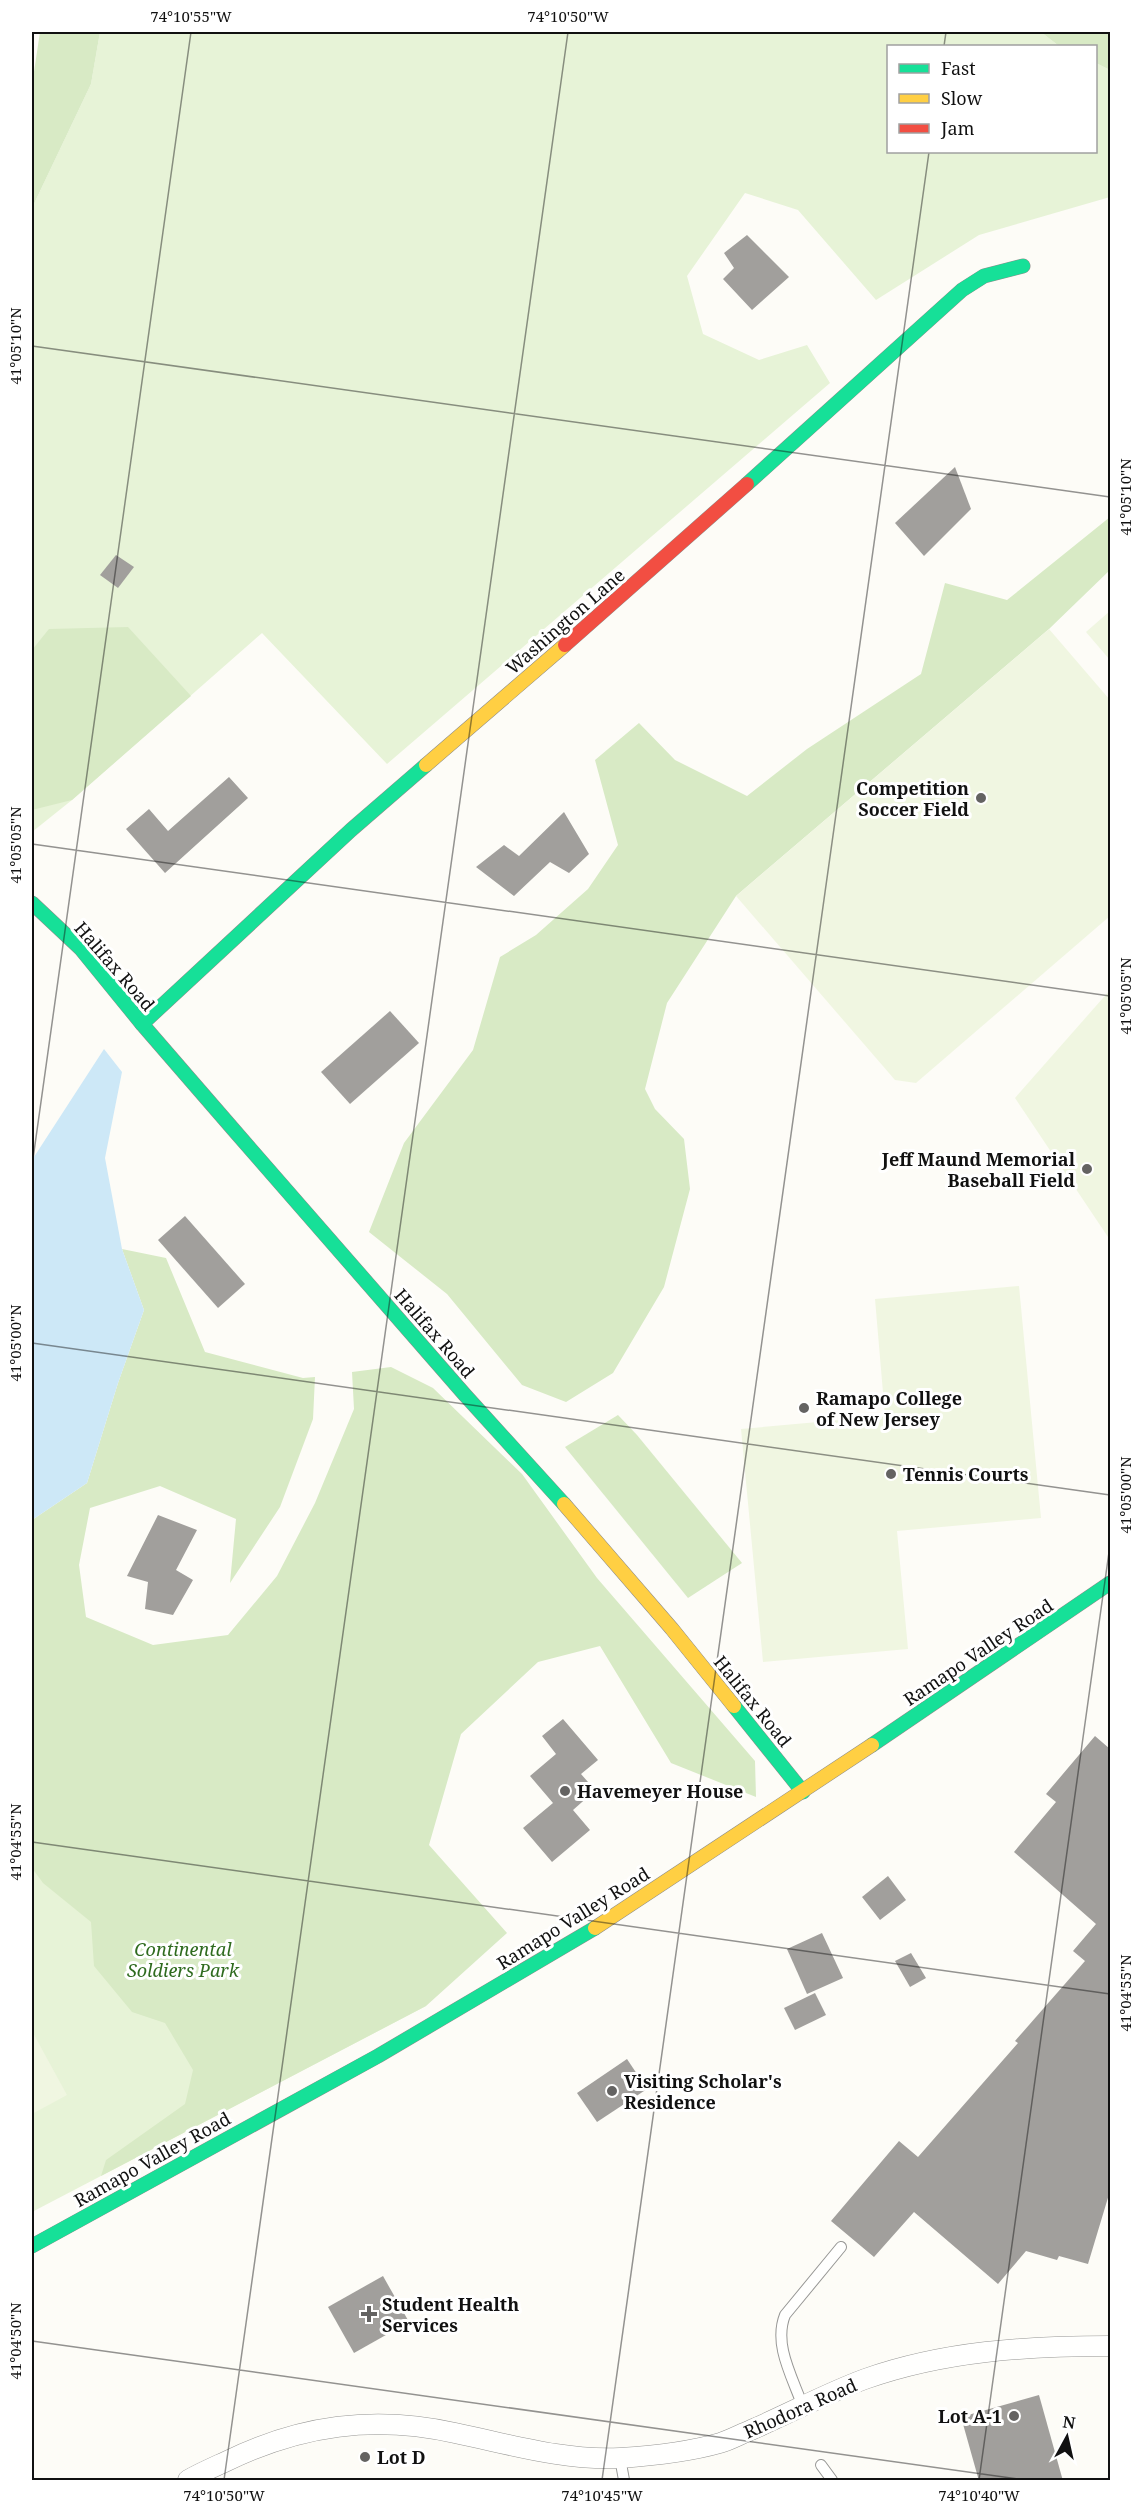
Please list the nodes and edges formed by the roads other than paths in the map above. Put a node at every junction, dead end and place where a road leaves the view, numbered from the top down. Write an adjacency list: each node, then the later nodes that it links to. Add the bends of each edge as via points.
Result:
1 (1023, 266): 3 (street, Washington Lane, via 984,276 962,290 664,559 351,830)
2 (32, 903): 3 (street, Halifax Road, via 81,949)
3 (142, 1024): 5 (street, Halifax Road, via 594,1537)
4 (1110, 1583): 5 (street, Ramapo Valley Road)
5 (803, 1792): 6 (street, Ramapo Valley Road, via 549,1956 378,2056)
6 (32, 2246)
7 (841, 2247): 9 (lane, via 785,2315 780,2327 782,2346)
8 (1110, 2346): 9 (street, Rhodora Road, via 969,2352 923,2361 863,2380)
9 (803, 2408): 10 (street, Rhodora Road, via 720,2443)
10 (621, 2458): 12 (street, Rhodora Road, via 547,2453 407,2425 366,2424 310,2430 255,2448); 13 (lane)
11 (821, 2464): 14 (lane)
12 (188, 2481)
13 (624, 2481)
14 (832, 2481)

